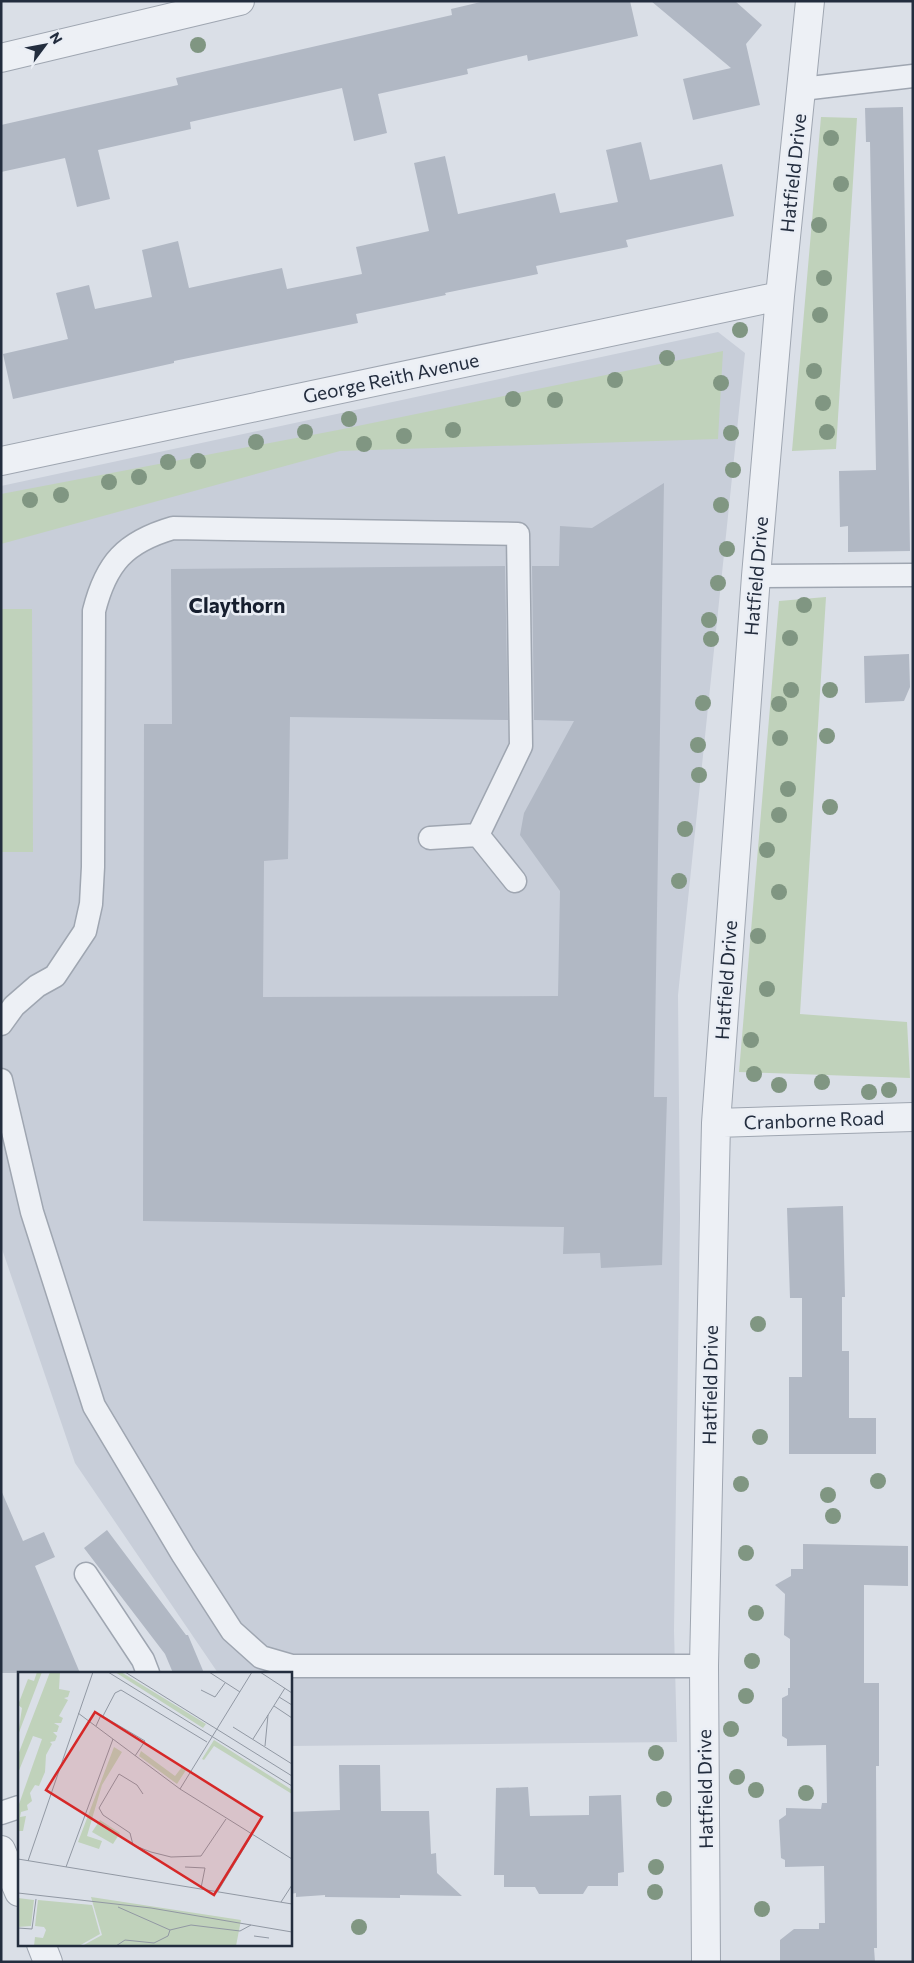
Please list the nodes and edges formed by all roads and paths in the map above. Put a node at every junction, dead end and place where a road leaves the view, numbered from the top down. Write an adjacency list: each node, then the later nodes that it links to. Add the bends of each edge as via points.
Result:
1 (240, 1): 3 (street)
2 (810, 1): 5 (street, Hatfield Drive)
3 (1, 58)
4 (913, 76): 5 (lane)
5 (802, 89): 6 (street, Hatfield Drive)
6 (780, 296): 7 (street, George Reith Avenue); 9 (street, Hatfield Drive)
7 (1, 461)
8 (913, 575): 9 (lane)
9 (756, 576): 16 (street, Hatfield Drive)
10 (478, 835): 11 (lane); 12 (lane); 13 (lane, via 522,746 518,534 173,528 150,534 110,566 94,610 93,867 91,904 85,931 55,976 20,1001)
11 (430, 838)
12 (515, 881)
13 (1, 1024)
14 (1, 1080): 18 (lane, via 32,1212 94,1406 182,1555 232,1631 261,1657 292,1666)
15 (913, 1117): 16 (street, Cranborne Road)
16 (716, 1123): 18 (street, Hatfield Drive)
17 (86, 1574): 19 (lane)
18 (704, 1666): 26 (street, Hatfield Drive)
19 (148, 1672)
20 (18, 1807): 21 (lane)
21 (1, 1813)
22 (1, 1850): 23 (street)
23 (18, 1890)
24 (42, 1946): 25 (street)
25 (48, 1962)
26 (706, 1962)

